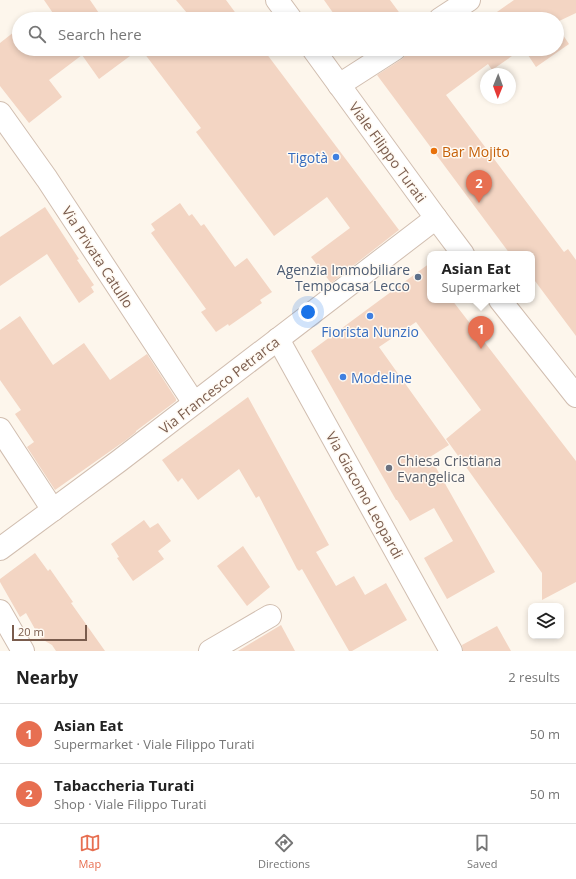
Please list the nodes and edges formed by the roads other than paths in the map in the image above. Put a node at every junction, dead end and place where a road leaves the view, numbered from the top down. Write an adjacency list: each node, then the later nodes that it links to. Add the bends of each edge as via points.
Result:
1 (277, 0): 3 (street)
2 (469, 0): 4 (street)
3 (286, 12)
4 (451, 12)
5 (318, 56): 7 (street, Viale Filippo Turati)
6 (384, 56): 7 (street)
7 (339, 85): 9 (street, Viale Filippo Turati)
8 (0, 113): 14 (street, Via Privata Catullo, via 47,179)
9 (436, 218): 10 (street, Viale Filippo Turati); 12 (street, Via Francesco Petrarca)
10 (461, 251)
11 (502, 303): 13 (street)
12 (278, 339): 14 (street, Via Francesco Petrarca); 22 (street, Via Giacomo Leopardi)
13 (576, 396)
14 (194, 403): 16 (street, Via Francesco Petrarca)
15 (0, 429): 16 (street)
16 (53, 510): 17 (street, Via Francesco Petrarca)
17 (0, 550)
18 (0, 611): 20 (street)
19 (270, 616): 21 (street)
20 (23, 651)
21 (210, 651)
22 (452, 651)

